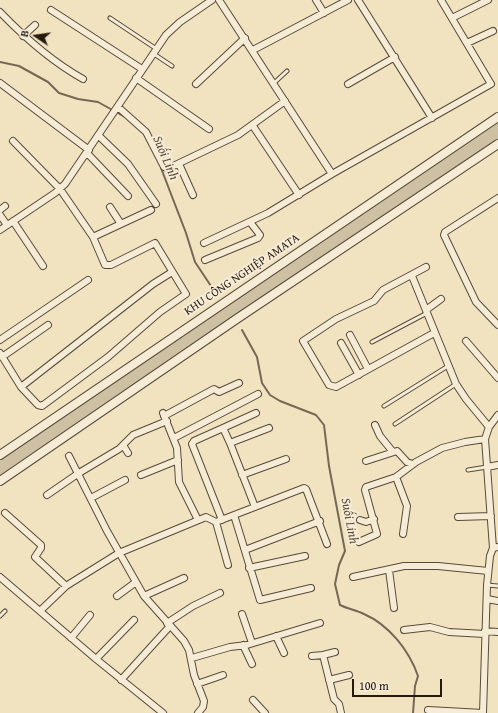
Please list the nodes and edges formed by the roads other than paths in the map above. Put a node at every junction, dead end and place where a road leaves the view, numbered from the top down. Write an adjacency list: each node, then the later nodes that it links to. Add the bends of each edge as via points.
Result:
1 (212, 0): 18 (street, via 180,22)
2 (220, 0): 16 (street)
3 (316, 0): 10 (street)
4 (348, 0): 10 (street)
5 (358, 0): 20 (street)
6 (442, 0): 12 (street)
7 (488, 0): 12 (street)
8 (51, 10): 22 (street)
9 (0, 12): 15 (street)
10 (324, 13): 19 (street)
11 (110, 18): 18 (lane)
12 (452, 18): 17 (street)
13 (34, 25): 15 (street)
14 (493, 31): 17 (street)
15 (23, 36): 25 (street, via 50,58)
16 (244, 38): 19 (street); 28 (street)
17 (467, 43): 31 (street)
18 (154, 50): 21 (lane); 22 (street)
19 (253, 50): 29 (street)
20 (395, 57): 30 (street); 35 (street)
21 (172, 66)
22 (142, 69): 24 (street)
23 (287, 71): 29 (lane)
24 (136, 78): 33 (street); 37 (street)
25 (83, 79)
26 (498, 80): 31 (street)
27 (0, 83): 41 (street)
28 (196, 84)
29 (274, 84): 32 (street)
30 (348, 84)
31 (491, 84): 35 (street)
32 (285, 101): 36 (street); 43 (street)
33 (118, 107): 38 (street); 42 (street, via 146,132 164,167)
34 (498, 117): 100 (street, KHU CÔNG NGHIỆP AMATA)
35 (432, 118): 43 (street)
36 (253, 126): 42 (street); 46 (street)
37 (209, 129)
38 (99, 136): 41 (street); 49 (street, via 128,164)
39 (13, 141): 44 (street)
40 (498, 144): 114 (street)
41 (88, 152): 44 (street); 47 (street)
42 (179, 164): 45 (street)
43 (332, 174): 46 (street)
44 (60, 188): 53 (street); 58 (street)
45 (193, 195)
46 (299, 195): 54 (street)
47 (128, 196)
48 (498, 198): 69 (street, via 444,235 476,302)
49 (156, 204)
50 (110, 207): 55 (street)
51 (151, 210): 55 (street)
52 (0, 215): 56 (street)
53 (13, 221): 56 (street); 61 (street)
54 (250, 222): 59 (street); 60 (street, via 260,235 258,238)
55 (121, 224): 58 (street)
56 (7, 225): 57 (street)
57 (0, 230)
58 (93, 237): 63 (street, via 105,265 111,265 155,243)
59 (204, 243)
60 (205, 260)
61 (43, 266)
62 (426, 267): 64 (street)
63 (172, 272): 83 (street); 83 (street, via 186,292 185,296 160,312 108,357 42,406 38,405)
64 (412, 276): 67 (street); 79 (street, via 383,290 374,301 336,319 303,341 329,386 336,387)
65 (88, 280): 72 (street)
66 (441, 299): 67 (street)
67 (427, 311): 70 (street); 74 (lane)
68 (48, 325): 76 (street)
69 (498, 325)
70 (434, 333): 77 (street); 78 (street)
71 (350, 336): 78 (street)
72 (0, 340)
73 (466, 341): 80 (street)
74 (372, 342)
75 (341, 343): 79 (street)
76 (1, 355): 83 (street)
77 (449, 365): 82 (street); 85 (lane)
78 (368, 369): 79 (street)
79 (359, 374)
80 (498, 378)
81 (239, 383): 88 (street, via 218,392 214,389)
82 (456, 384): 90 (lane); 91 (street)
83 (21, 386)
84 (258, 394): 94 (street)
85 (384, 406)
86 (256, 413): 92 (street)
87 (498, 415): 91 (street)
88 (165, 416): 94 (street); 97 (street, via 133,435)
89 (375, 424): 98 (street, via 378,434)
90 (396, 424)
91 (489, 427): 95 (street)
92 (223, 428): 96 (street); 126 (street, via 192,444)
93 (269, 428): 96 (street)
94 (174, 438): 103 (street)
95 (485, 439): 105 (street, via 442,448); 107 (street)
96 (230, 443): 111 (street)
97 (123, 445): 99 (street); 109 (street)
98 (393, 452): 104 (street); 105 (street, via 398,451)
99 (128, 453)
100 (0, 455)
101 (69, 456): 109 (street)
102 (286, 459): 111 (street)
103 (178, 460): 110 (street); 124 (street, via 179,482)
104 (366, 460)
105 (412, 464): 112 (street)
106 (498, 465): 107 (street)
107 (487, 467): 108 (lane); 121 (street)
108 (468, 470)
109 (78, 473): 116 (street); 117 (street)
110 (141, 475)
111 (242, 475): 118 (street)
112 (396, 477): 123 (street, via 365,488); 128 (street, via 407,506)
113 (125, 480): 117 (street)
114 (0, 481)
115 (107, 494): 117 (street)
116 (47, 495)
117 (92, 500): 133 (street)
118 (255, 507): 120 (street); 127 (street, via 305,488)
119 (5, 513): 144 (street, via 41,545 42,548 35,557)
120 (234, 515): 126 (street); 132 (street)
121 (491, 516): 122 (street); 131 (street)
122 (458, 517)
123 (374, 519): 125 (street, via 366,522); 129 (street, via 377,534)
124 (198, 520): 126 (street, via 208,517); 133 (street)
125 (360, 520)
126 (219, 521): 135 (street)
127 (320, 521): 130 (street); 132 (street)
128 (403, 534)
129 (359, 542)
130 (327, 544)
131 (496, 548): 138 (street, via 490,556)
132 (244, 550): 136 (street)
133 (119, 553): 142 (street); 144 (street)
134 (305, 556): 136 (street)
135 (228, 565)
136 (250, 568): 146 (street, via 261,600)
137 (389, 570): 138 (street, via 404,566 431,566); 140 (street); 152 (street)
138 (488, 571): 143 (street)
139 (0, 577): 154 (street)
140 (353, 577)
141 (184, 578): 149 (street)
142 (136, 582): 148 (street); 149 (street)
143 (487, 585): 145 (lane); 150 (street)
144 (66, 586): 154 (street)
145 (498, 586)
146 (311, 588)
147 (220, 593): 160 (street, via 193,606)
148 (117, 596)
149 (144, 596): 160 (street)
150 (486, 599): 151 (street); 163 (street)
151 (498, 600)
152 (394, 608)
153 (5, 611): 157 (lane)
154 (40, 611): 165 (street)
155 (242, 614): 166 (street)
156 (90, 615): 165 (street)
157 (0, 616)
158 (134, 620): 173 (street)
159 (320, 623): 164 (street)
160 (168, 625): 172 (street, via 187,646); 177 (street)
161 (404, 630): 163 (street, via 430,627 449,632)
162 (498, 632): 163 (street)
163 (485, 633): 186 (street)
164 (276, 636): 166 (street); 169 (street)
165 (71, 638): 173 (street)
166 (252, 643): 167 (street)
167 (243, 645): 172 (street); 174 (street)
168 (335, 652): 170 (street)
169 (284, 653)
170 (323, 655): 171 (street); 178 (street)
171 (312, 656)
172 (192, 658): 179 (street)
173 (96, 659): 177 (street)
174 (252, 664)
175 (349, 675): 178 (street)
176 (223, 676): 179 (street)
177 (121, 680): 182 (street)
178 (329, 680): 185 (street)
179 (197, 684): 183 (street, via 205,704)
180 (254, 700): 184 (street)
181 (428, 710): 186 (street)
182 (163, 713)
183 (198, 713)
184 (265, 713)
185 (341, 713)
186 (483, 713)

